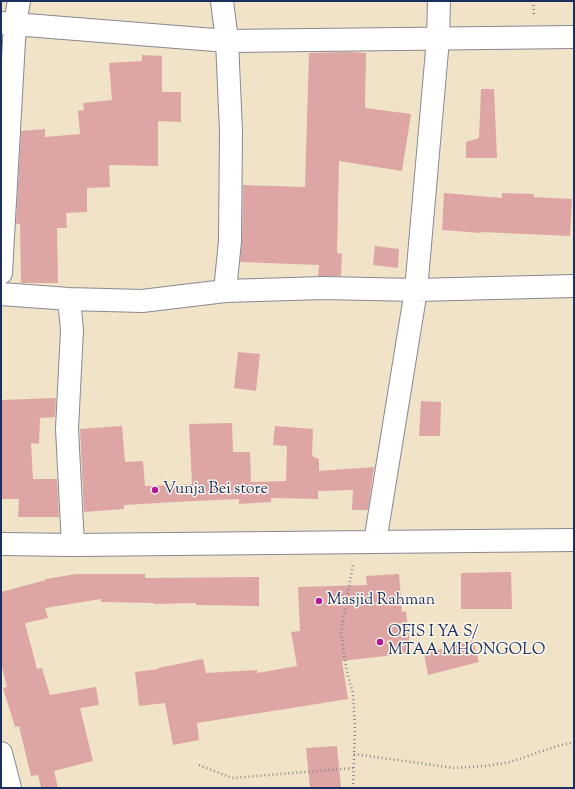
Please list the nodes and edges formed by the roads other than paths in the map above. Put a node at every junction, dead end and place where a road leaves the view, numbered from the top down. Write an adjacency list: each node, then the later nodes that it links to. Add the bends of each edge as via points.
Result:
1 (19, 1): 4 (street)
2 (222, 1): 7 (street)
3 (439, 1): 6 (street)
4 (8, 23): 7 (street); 8 (street)
5 (574, 37): 6 (street)
6 (438, 39): 7 (street); 10 (street)
7 (227, 42): 11 (street, via 231,131 230,241)
8 (1, 273)
9 (574, 286): 10 (street)
10 (416, 290): 11 (street, via 324,288); 15 (street)
11 (225, 291): 13 (street, via 142,301)
12 (1, 294): 13 (street)
13 (69, 299): 17 (street, via 72,330 67,429)
14 (574, 540): 15 (street)
15 (367, 542): 17 (street)
16 (1, 544): 17 (street)
17 (73, 545)
18 (1, 753): 19 (street)
19 (10, 788)

